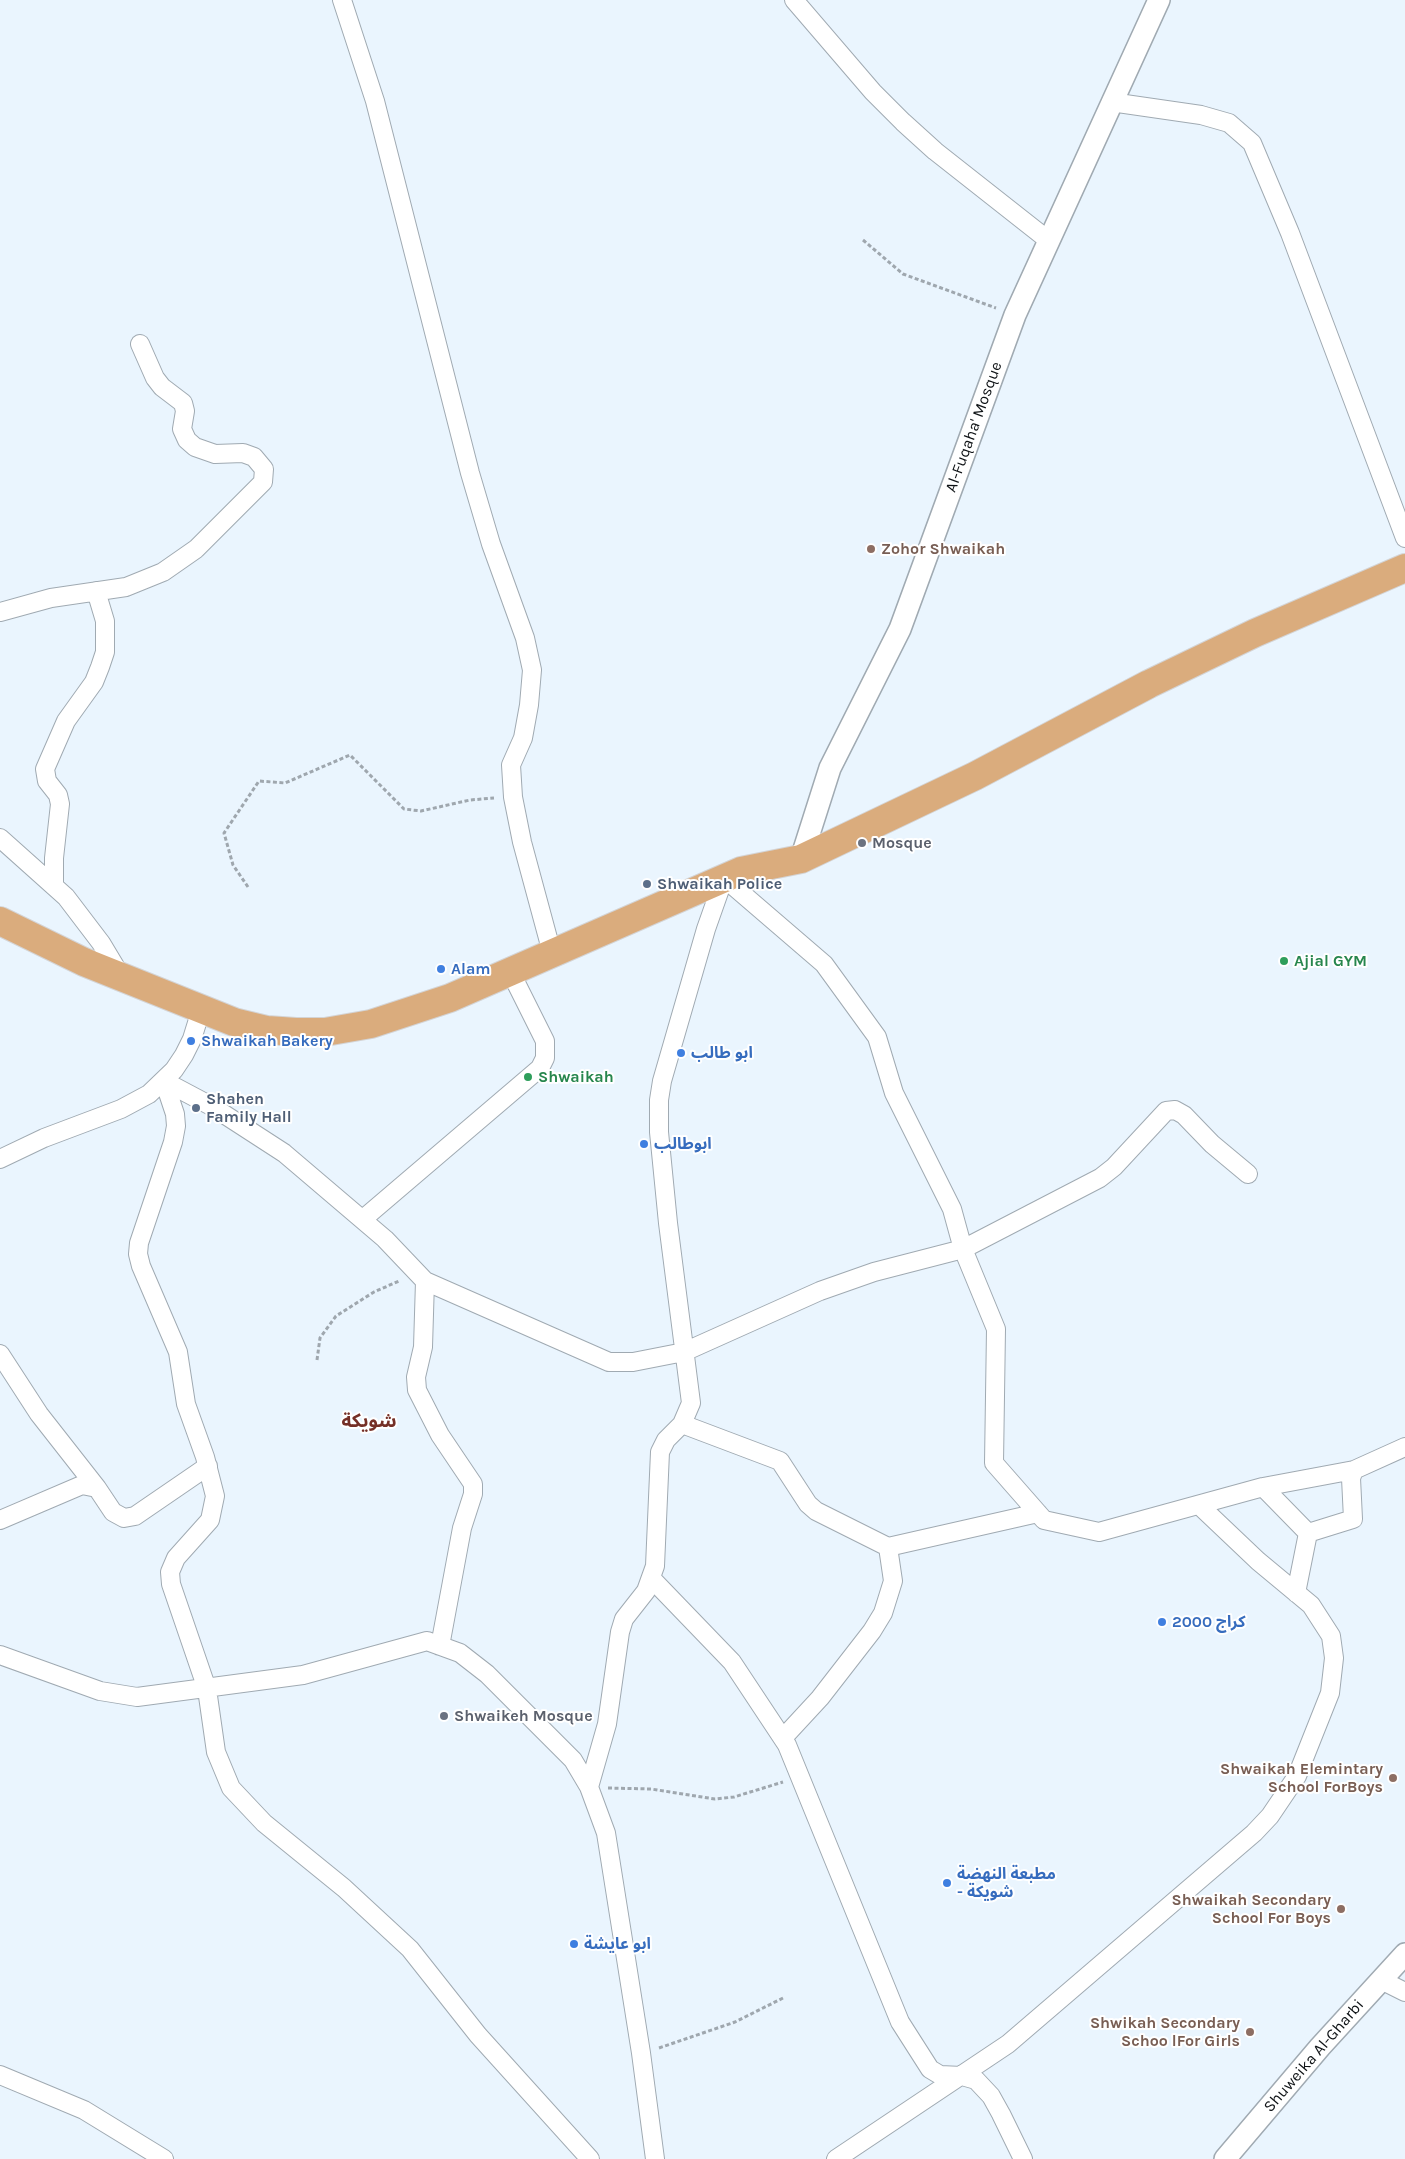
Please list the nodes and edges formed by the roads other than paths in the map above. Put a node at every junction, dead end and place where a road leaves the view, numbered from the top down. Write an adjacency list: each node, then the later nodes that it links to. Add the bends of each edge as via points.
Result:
1 (342, 0): 16 (street, via 375,101 491,544 525,638 532,670 522,738 511,766 512,796)
2 (794, 0): 5 (street, via 903,122)
3 (1159, 0): 4 (street, Al-Fuqaha' Mosque)
4 (1111, 102): 5 (street, Al-Fuqaha' Mosque); 7 (street, via 1229,123 1252,143 1290,233)
5 (1048, 240): 12 (street, Al-Fuqaha' Mosque, via 1015,315 900,629 830,768)
6 (140, 344): 9 (street, via 155,378 183,403 182,429 187,440 195,447 215,454 251,455 262,464 264,479 180,561 145,581)
7 (1405, 538)
8 (1405, 568): 12 (main road, via 1273,625 1149,684 975,776)
9 (96, 591): 10 (street, via 51,598); 14 (street, via 106,628 105,652 94,682 66,721 45,769 47,781 58,795 60,804)
10 (0, 612)
11 (0, 838): 14 (street)
12 (801, 859): 13 (main road, via 741,871)
13 (724, 878): 16 (main road); 24 (street, via 824,964 877,1038 894,1093 952,1209); 26 (street, via 706,929 659,1100 658,1132)
14 (54, 885): 18 (street, via 84,919)
15 (0, 921): 18 (main road)
16 (552, 952): 17 (main road)
17 (510, 971): 19 (main road, via 450,998 358,1027 325,1032 267,1030); 23 (street, via 545,1041 546,1058 540,1068)
18 (122, 978): 19 (main road)
19 (201, 1010): 20 (street, via 184,1055)
20 (164, 1081): 21 (street, via 133,1103); 23 (street, via 263,1138); 30 (street, via 176,1126 138,1254 178,1352 186,1404)
21 (0, 1159)
22 (1248, 1174): 24 (street, via 1212,1144 1184,1114 1166,1111 1100,1178)
23 (363, 1219): 25 (street)
24 (963, 1249): 26 (street, via 874,1272 820,1291); 35 (street, via 996,1329 994,1463)
25 (422, 1277): 26 (street, via 609,1362 633,1362); 41 (street, via 423,1347 416,1377 417,1390 440,1434 473,1484)
26 (684, 1352): 28 (street, via 691,1403)
27 (0, 1354): 33 (street, via 39,1414)
28 (682, 1424): 38 (street, via 780,1461 816,1511); 39 (street, via 666,1440 660,1452)
29 (1405, 1447): 31 (street)
30 (208, 1466): 33 (street, via 136,1516 124,1518 113,1512); 43 (street, via 215,1496 210,1520 176,1558 170,1572 171,1584)
31 (1354, 1470): 32 (street); 37 (street, via 1350,1478 1353,1519)
32 (1263, 1487): 34 (street); 37 (street)
33 (97, 1488): 36 (street, via 82,1485)
34 (1199, 1505): 35 (street, via 1099,1532 1044,1520); 40 (street)
35 (1038, 1513): 38 (street)
36 (0, 1520)
37 (1308, 1533): 40 (street)
38 (888, 1547): 44 (street, via 893,1581 883,1613 820,1698)
39 (652, 1579): 44 (street, via 732,1662); 45 (street, via 646,1592 624,1619 620,1632 607,1724)
40 (1296, 1593): 50 (street, via 1311,1605 1331,1636 1333,1676 1303,1764 1284,1797 1242,1844 1008,2044)
41 (440, 1646): 43 (street, via 427,1641 304,1675); 45 (street, via 460,1653 487,1674 574,1760)
42 (0, 1655): 43 (street, via 100,1691 138,1697)
43 (207, 1689): 52 (street, via 216,1752 231,1788 264,1824 344,1888 410,1949 478,2035)
44 (783, 1738): 50 (street, via 900,2022 930,2069 940,2075)
45 (590, 1787): 53 (street, via 606,1832)
46 (1405, 1954): 47 (street, Shuweika Al-Gharbi)
47 (1381, 1980): 48 (street); 56 (street, Shuweika Al-Gharbi)
48 (1405, 1992)
49 (0, 2075): 51 (street, via 84,2110)
50 (962, 2076): 54 (street); 55 (street, via 976,2080 991,2096)
51 (164, 2159)
52 (590, 2159)
53 (655, 2159)
54 (836, 2159)
55 (1022, 2159)
56 (1224, 2159)

